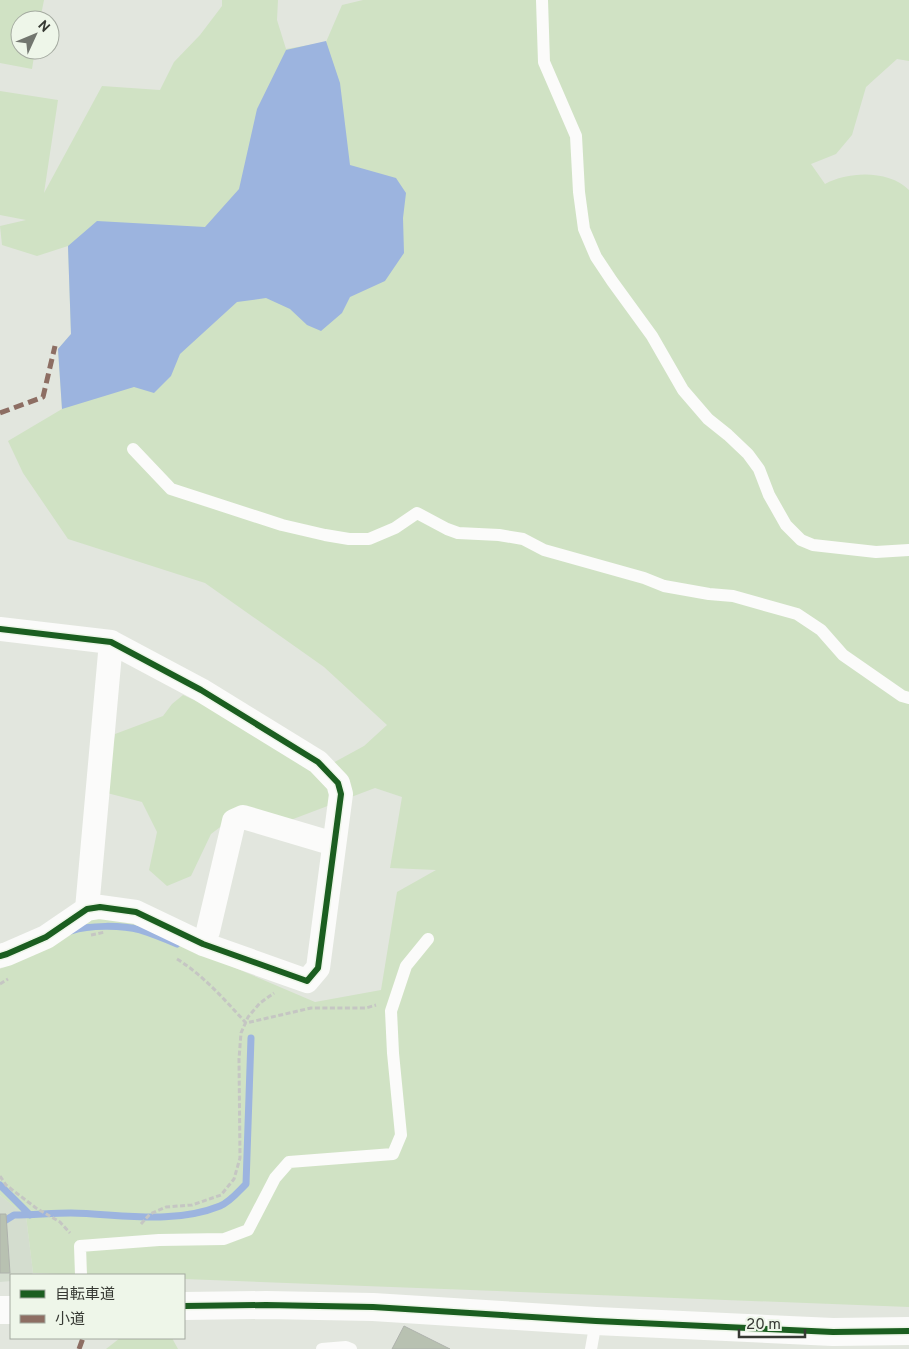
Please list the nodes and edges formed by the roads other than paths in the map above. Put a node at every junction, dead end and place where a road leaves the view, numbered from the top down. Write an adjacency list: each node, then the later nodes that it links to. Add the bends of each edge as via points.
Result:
1 (542, 0): 3 (lane, via 544,62 576,136 584,229 601,265 652,336 683,390 708,419 748,454 759,469 769,496 786,525 801,540 813,545 876,552)
2 (133, 449): 6 (lane, via 171,488 282,525 348,539 369,538 395,528 417,513 458,533 523,539 544,550 664,586 733,596 780,608 797,614 821,630 843,655)
3 (909, 550)
4 (0, 631): 5 (street)
5 (111, 642): 7 (street, via 201,690 318,762 338,783 341,794); 8 (street)
6 (909, 698)
7 (334, 844): 10 (street, via 243,816 234,822 208,931); 10 (street, via 318,968 307,981)
8 (87, 909): 10 (street, via 100,907 136,912); 11 (street, via 46,937 7,954)
9 (428, 939): 12 (lane, via 406,966 391,1011 401,1135 392,1154 289,1162 275,1178 248,1230 224,1239 80,1246)
10 (202, 944)
11 (6, 965)
12 (82, 1274)
13 (185, 1306): 14 (street, via 373,1307)
14 (596, 1321): 15 (street, via 833,1332); 18 (lane)
15 (909, 1331)
16 (322, 1349): 17 (lane, via 346,1346)
17 (352, 1349)
18 (591, 1349)

